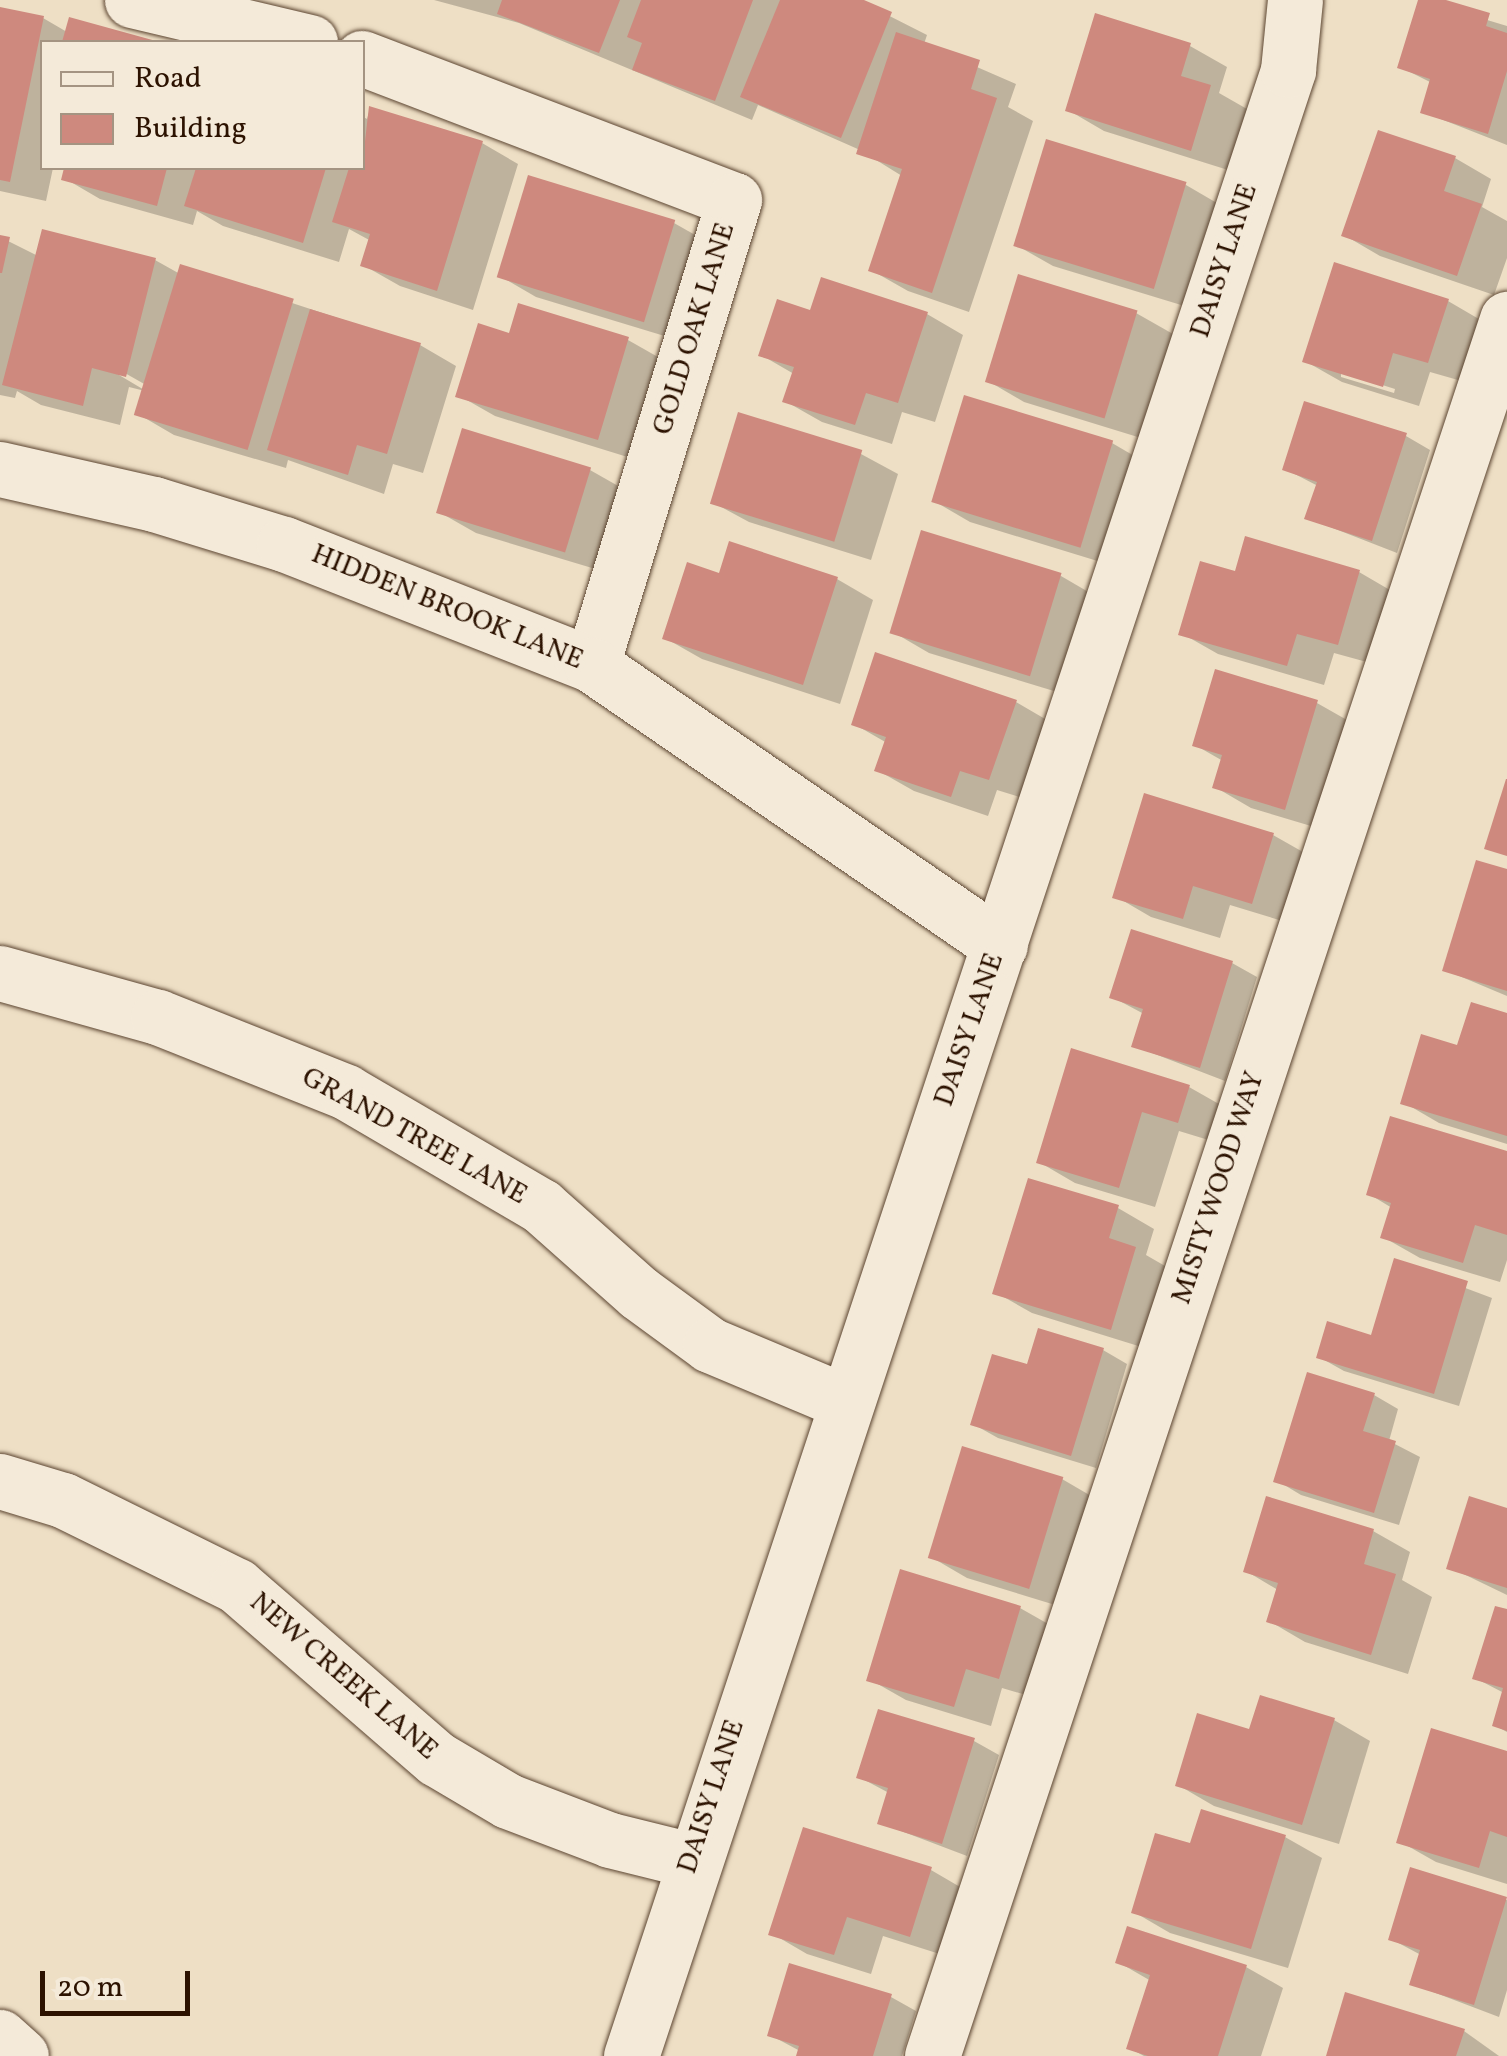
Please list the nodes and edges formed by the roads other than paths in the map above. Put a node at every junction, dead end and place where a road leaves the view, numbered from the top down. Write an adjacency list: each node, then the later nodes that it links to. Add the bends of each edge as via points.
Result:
1 (132, 0): 3 (street)
2 (1295, 0): 8 (street, DAISY LANE, via 1288,70)
3 (302, 40)
4 (365, 59): 7 (street, GOLD OAK LANE, via 734,200)
5 (1507, 320): 16 (street, MISTY WOOD WAY)
6 (0, 469): 7 (street, HIDDEN BROOK LANE, via 154,504 284,544)
7 (592, 666): 8 (street, HIDDEN BROOK LANE)
8 (1000, 944): 10 (street, DAISY LANE)
9 (0, 973): 10 (street, GRAND TREE LANE, via 158,1016 346,1092 541,1206 639,1293 710,1344)
10 (843, 1401): 12 (street, DAISY LANE)
11 (0, 1481): 12 (street, NEW CREEK LANE, via 64,1500 237,1586 436,1760 508,1801 610,1840)
12 (691, 1860): 15 (street, DAISY LANE)
13 (0, 2037): 14 (street)
14 (21, 2056)
15 (631, 2056)
16 (932, 2056)

